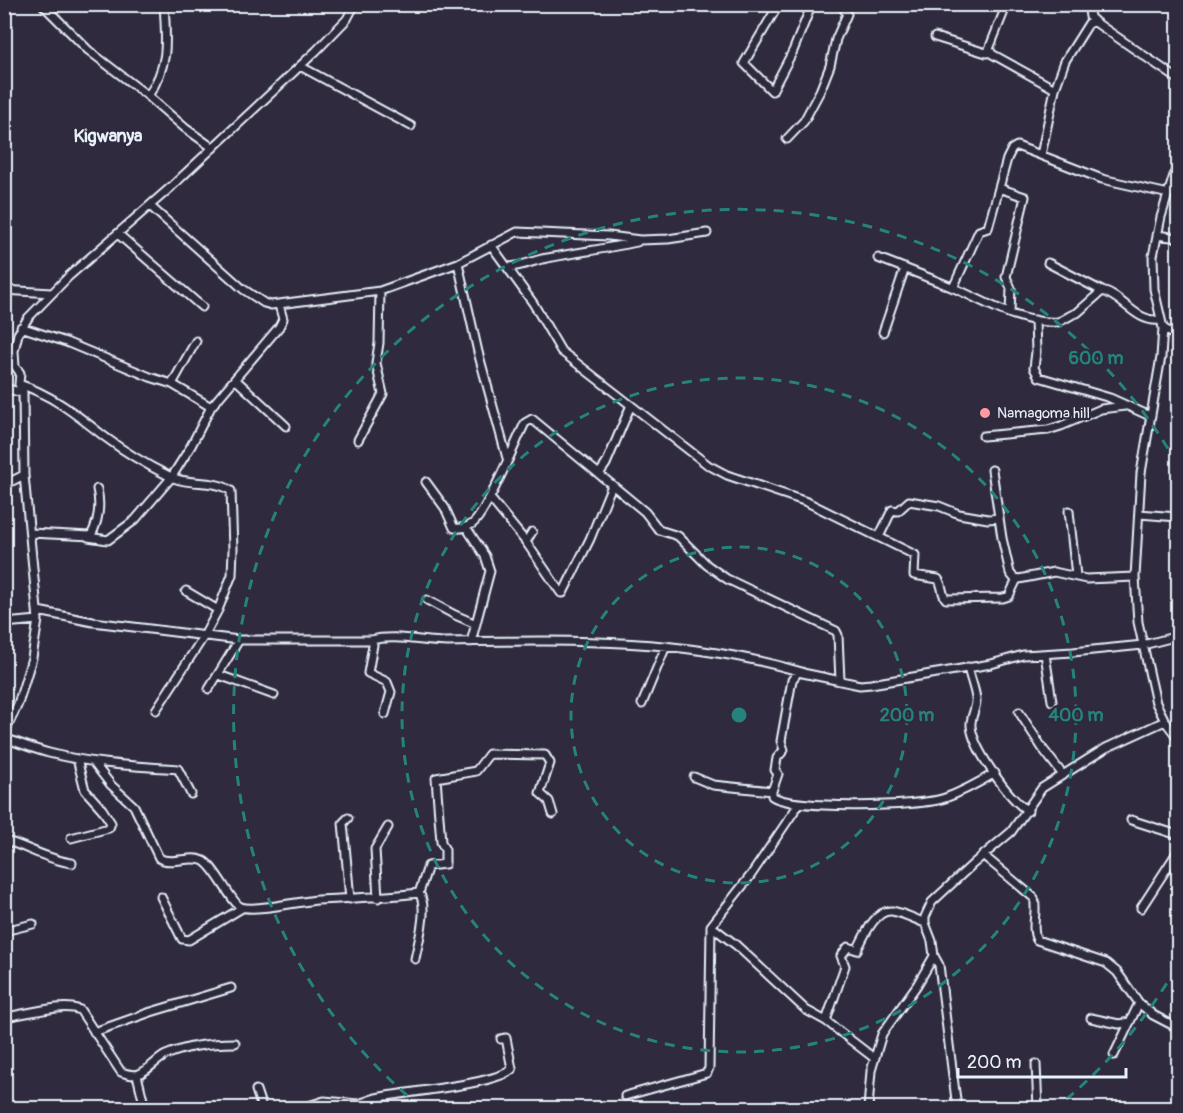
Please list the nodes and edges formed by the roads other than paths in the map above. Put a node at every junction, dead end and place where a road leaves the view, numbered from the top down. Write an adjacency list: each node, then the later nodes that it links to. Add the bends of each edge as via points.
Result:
1 (42, 4): 15 (street, via 88,50)
2 (164, 4): 15 (street, via 166,50 158,80)
3 (779, 4): 4 (street, via 744,63 772,91)
4 (813, 4)
5 (841, 4): 17 (street, via 846,9 846,18 826,78 804,121)
6 (1000, 4): 11 (street, via 1005,9)
7 (1088, 4): 9 (street, via 1089,17)
8 (356, 5): 12 (street)
9 (1095, 22): 13 (street); 14 (street, via 1089,23 1065,61)
10 (935, 37): 11 (street)
11 (991, 52): 14 (street)
12 (300, 66): 16 (street); 18 (street)
13 (1179, 79)
14 (1055, 89): 19 (street)
15 (148, 96): 18 (street)
16 (411, 126)
17 (788, 139)
18 (213, 148): 23 (street)
19 (1041, 156): 21 (street, via 1017,146 1012,149); 22 (street, via 1102,179)
20 (1178, 166): 22 (street)
21 (999, 188): 35 (street, via 988,228 974,238); 42 (street, via 1025,197 1006,277 1011,288)
22 (1169, 194): 26 (street)
23 (150, 206): 25 (street); 40 (street, via 243,289 264,303)
24 (707, 233): 28 (street)
25 (118, 234): 39 (street); 41 (street)
26 (1157, 235): 27 (street); 44 (street, via 1153,274)
27 (1179, 238)
28 (651, 240): 29 (street, via 531,231 518,232); 33 (street)
29 (491, 244): 32 (street); 33 (street)
30 (878, 258): 34 (street)
31 (1048, 263): 38 (street)
32 (458, 264): 37 (street); 61 (street)
33 (509, 267): 54 (street, via 561,351)
34 (905, 268): 35 (street); 46 (street)
35 (953, 288): 42 (street)
36 (4, 290): 39 (street)
37 (380, 291): 40 (street); 60 (street, via 376,363 383,393)
38 (1102, 291): 43 (street, via 1077,313 1059,322); 44 (street, via 1144,318)
39 (51, 293): 45 (street)
40 (279, 305): 49 (street, via 283,319 279,327)
41 (202, 307)
42 (1010, 313): 43 (street)
43 (1035, 320): 55 (street, via 1034,368 1038,377)
44 (1161, 324): 47 (street); 57 (street, via 1161,357)
45 (21, 327): 50 (street, via 14,351); 51 (street)
46 (883, 332)
47 (1179, 337)
48 (196, 341): 51 (street)
49 (234, 379): 56 (street); 58 (street)
50 (19, 384): 53 (street); 65 (street, via 58,401)
51 (172, 384): 56 (street)
52 (4, 388): 53 (street)
53 (23, 393): 64 (street)
54 (630, 405): 63 (street); 79 (street, via 708,465 807,502)
55 (1127, 406): 57 (street); 59 (street, via 1101,409 1048,430)
56 (211, 407): 65 (street)
57 (1150, 416): 72 (street)
58 (286, 426)
59 (983, 436)
60 (358, 440)
61 (507, 458): 63 (street, via 525,423 532,419); 70 (street)
62 (992, 470): 74 (street)
63 (599, 474): 68 (street)
64 (24, 475): 67 (street); 77 (street)
65 (171, 478): 78 (street, via 135,520 108,540); 86 (street, via 218,485 231,491 232,575)
66 (426, 482): 75 (street, via 445,508 451,525 458,529)
67 (4, 485)
68 (612, 485): 80 (street, via 563,593); 102 (street, via 645,512 659,530 678,536 711,569 836,631)
69 (97, 489): 78 (street, via 99,518)
70 (490, 498): 75 (street, via 476,520); 80 (street)
71 (1069, 511): 81 (street)
72 (1139, 514): 73 (street); 82 (street)
73 (1179, 517)
74 (999, 518): 79 (street, via 959,514 909,501 898,511 892,510); 83 (street, via 1010,573)
75 (466, 527): 90 (street, via 490,571)
76 (532, 532): 80 (street)
77 (30, 533): 78 (street); 87 (street)
78 (88, 537)
79 (879, 537): 83 (street, via 915,555 914,575 938,579 943,595 950,600 1009,596)
80 (526, 542)
81 (1076, 576): 82 (street); 83 (street, via 1054,572)
82 (1135, 577): 96 (street)
83 (1017, 579)
84 (186, 591): 86 (street)
85 (427, 600): 90 (street)
86 (218, 610): 91 (street)
87 (38, 611): 88 (street); 91 (street)
88 (38, 620): 89 (street); 110 (street, via 32,658)
89 (4, 623)
90 (476, 624): 95 (street)
91 (204, 636): 93 (street); 107 (street)
92 (1179, 636): 96 (street)
93 (239, 640): 94 (street); 100 (street)
94 (370, 640): 95 (street); 109 (street, via 374,642 368,673 387,682 391,692)
95 (471, 642): 97 (street, via 580,640)
96 (1143, 645): 98 (street); 111 (street, via 1156,703)
97 (666, 646): 101 (street, via 778,665); 106 (street)
98 (1045, 654): 99 (street); 105 (street)
99 (968, 668): 102 (street, via 872,684); 116 (street, via 977,701 970,725)
100 (219, 675): 103 (street); 104 (street)
101 (820, 677): 102 (street); 119 (street, via 798,672 794,676 781,741 784,750 777,758 778,774)
102 (840, 681)
103 (209, 689)
104 (274, 695)
105 (1052, 701)
106 (642, 704)
107 (156, 710)
108 (1019, 712): 117 (street)
109 (385, 714)
110 (8, 717): 112 (street)
111 (1165, 722): 113 (street); 117 (street, via 1106,748)
112 (4, 736): 114 (street, via 47,753)
113 (1179, 738)
114 (77, 759): 115 (street); 128 (street, via 85,790 111,823 109,828)
115 (93, 762): 120 (street, via 178,770); 137 (street, via 134,806 159,858 205,862)
116 (995, 773): 121 (street, via 945,799 897,804); 122 (street, via 1009,794)
117 (1063, 775): 122 (street, via 1042,788)
118 (694, 777): 119 (street, via 713,785)
119 (772, 791): 121 (street, via 776,799)
120 (191, 794)
121 (799, 804): 141 (street)
122 (1028, 810): 131 (street)
123 (553, 814): 133 (street, via 549,801 540,793 550,763 545,755 489,754 476,771 436,778 445,864 428,866)
124 (348, 818): 136 (street, via 343,823)
125 (1131, 820): 127 (street)
126 (388, 827): 135 (street, via 375,849)
127 (1179, 835)
128 (71, 838)
129 (4, 840): 132 (street, via 51,859)
130 (1179, 851): 138 (street)
131 (984, 856): 139 (street, via 932,902); 146 (street, via 1034,898 1037,940 1106,963)
132 (72, 862)
133 (419, 893): 135 (street); 144 (street, via 422,932)
134 (161, 897): 137 (street, via 182,939 189,940)
135 (378, 898): 136 (street)
136 (350, 899): 137 (street)
137 (242, 908)
138 (1141, 909)
139 (925, 923): 143 (street); 149 (street, via 893,911 875,920 858,950 848,947 841,956 845,966)
140 (33, 924): 142 (street)
141 (711, 926): 149 (street, via 806,1010); 160 (street, via 707,1073)
142 (4, 931)
143 (934, 956): 156 (street, via 882,1034); 166 (street, via 939,965)
144 (415, 959)
145 (231, 988): 152 (street)
146 (1139, 1003): 150 (street); 151 (street)
147 (4, 1017): 152 (street, via 75,1007)
148 (1091, 1018): 150 (street, via 1119,1024)
149 (826, 1021): 156 (street)
150 (1130, 1022): 155 (street)
151 (1179, 1028)
152 (94, 1032): 158 (street, via 121,1072)
153 (501, 1040): 161 (street, via 506,1038 512,1069 507,1074 378,1097)
154 (236, 1043): 158 (street, via 179,1051 157,1060)
155 (1114, 1055)
156 (874, 1058): 165 (street)
157 (1036, 1064): 167 (street)
158 (137, 1075): 162 (street)
159 (255, 1090): 163 (street)
160 (625, 1096)
161 (360, 1106): 164 (street, via 324,1101)
162 (145, 1108)
163 (262, 1108)
164 (302, 1108)
165 (867, 1108)
166 (957, 1108)
167 (1038, 1108)

